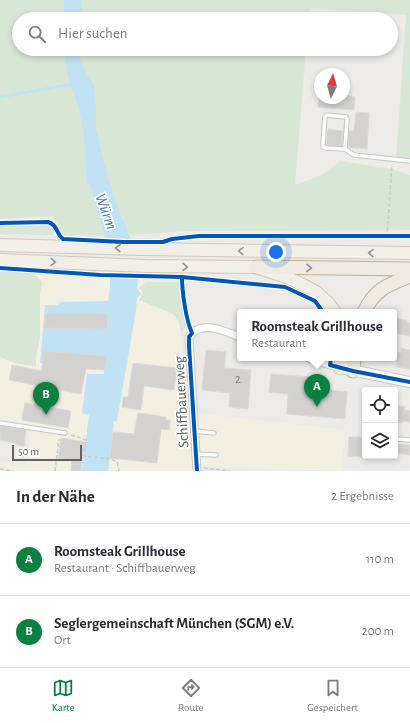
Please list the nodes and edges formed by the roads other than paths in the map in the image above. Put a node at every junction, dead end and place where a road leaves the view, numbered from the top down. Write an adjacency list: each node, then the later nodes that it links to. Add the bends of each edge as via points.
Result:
1 (346, 149): 1 (lane, via 324,147 325,117 346,117); 2 (lane, via 354,155)
2 (410, 161)
3 (0, 245): 4 (main road, one-way to 3)
4 (410, 253)
5 (0, 260): 9 (main road, one-way to 9)
6 (256, 267): 8 (highway, one-way to 8); 9 (main road, one-way to 6, via 146,266); 11 (main road, via 287,277 316,292)
7 (0, 268): 9 (lane)
8 (410, 269)
9 (99, 270)
10 (410, 276): 12 (highway, via 379,290)
11 (333, 309)
12 (366, 309)
13 (237, 336): 20 (street, Schiffbauerweg, via 207,327 200,328 189,337)
14 (328, 361): 16 (street)
15 (354, 361): 17 (highway)
16 (341, 363): 17 (main road)
17 (353, 371): 18 (main road)
18 (410, 382)
19 (0, 422): 21 (lane)
20 (194, 431): 22 (lane); 25 (street, Schiffbauerweg)
21 (65, 433)
22 (214, 433)
23 (398, 439): 24 (lane)
24 (410, 440)
25 (196, 454): 26 (lane); 27 (street, Schiffbauerweg)
26 (216, 456)
27 (197, 469)

